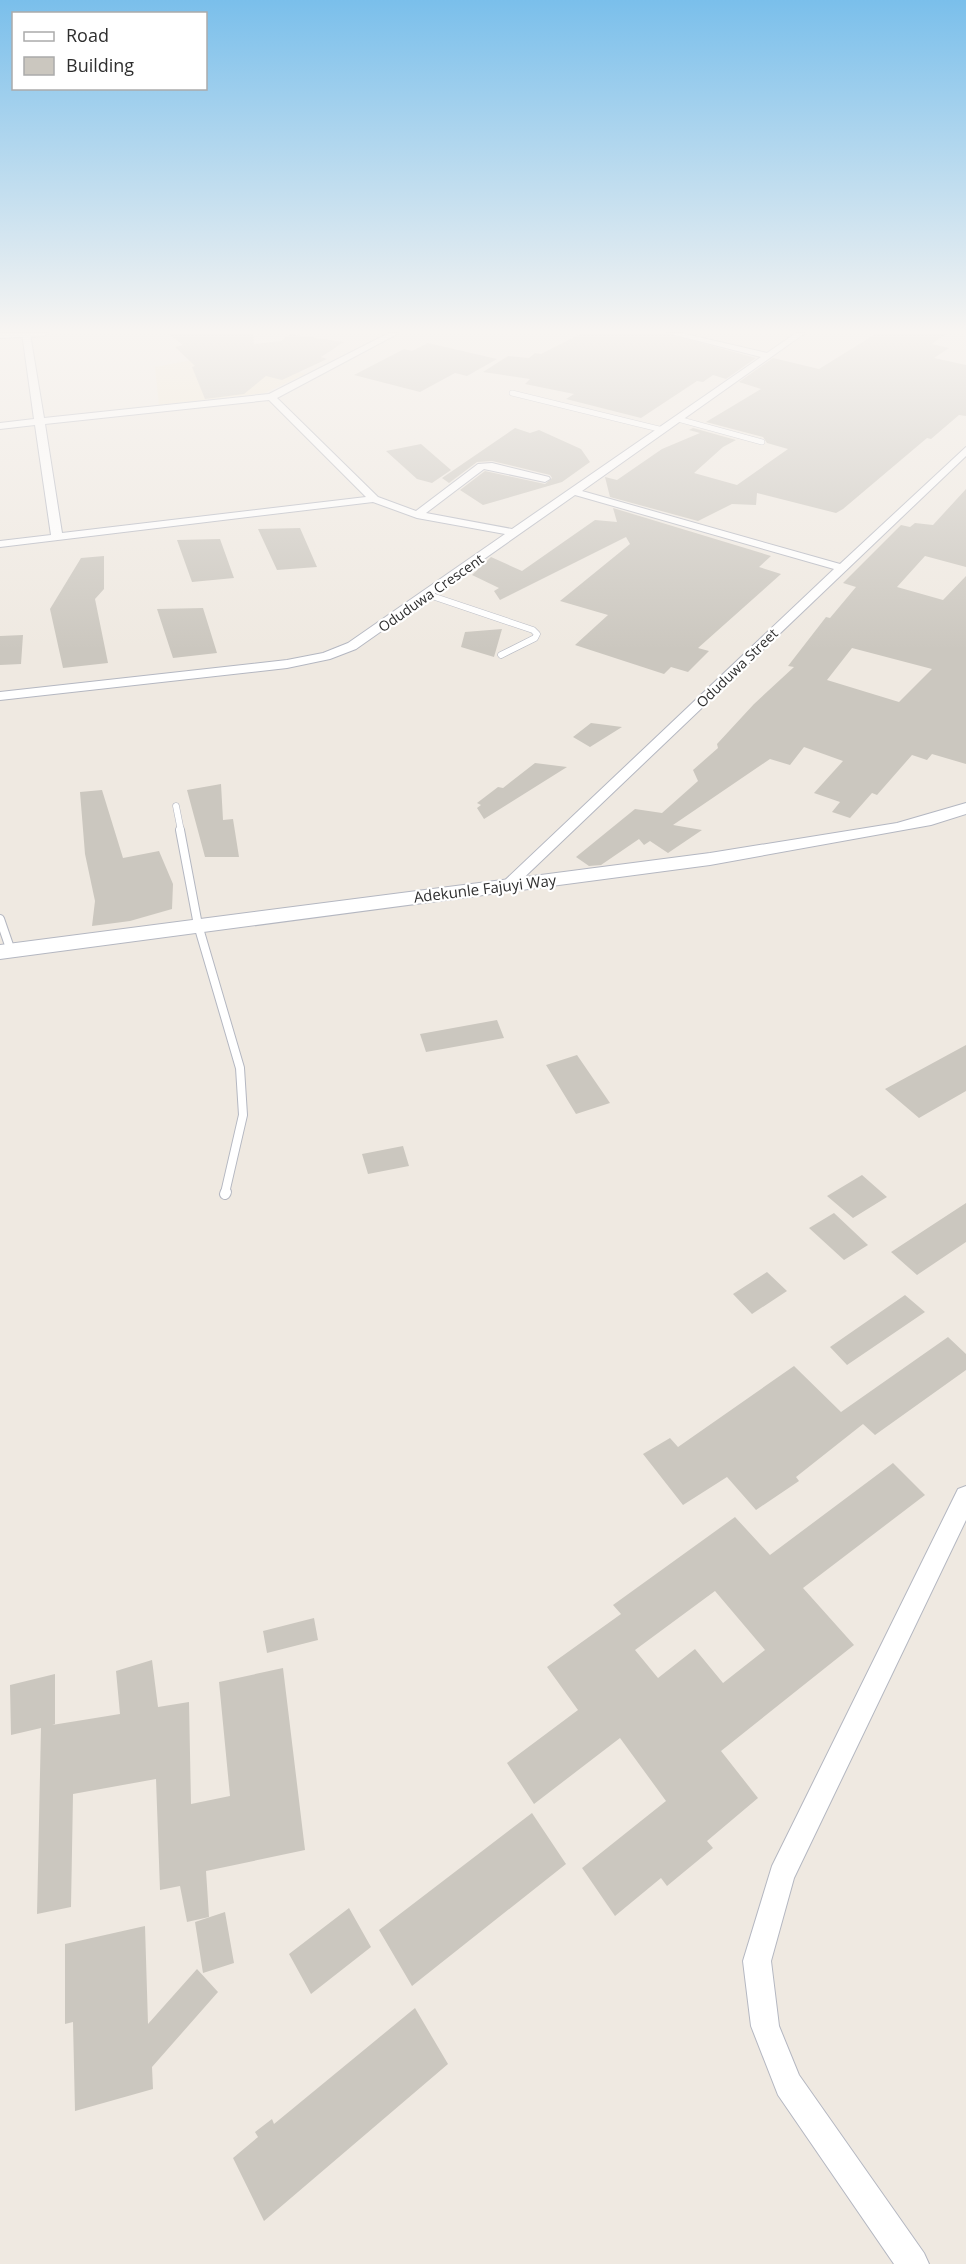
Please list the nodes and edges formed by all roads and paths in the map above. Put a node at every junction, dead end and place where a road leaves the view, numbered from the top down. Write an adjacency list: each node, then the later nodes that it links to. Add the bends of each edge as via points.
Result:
1 (41, 439): 12 (street)
2 (313, 439): 9 (street)
3 (651, 439): 8 (street, Oduduwa Crescent)
4 (750, 439): 5 (lane)
5 (762, 442)
6 (966, 450): 14 (street, Oduduwa Street)
7 (545, 479): 10 (street, via 482,466)
8 (574, 492): 11 (street, Oduduwa Crescent); 14 (street)
9 (374, 499): 10 (street); 12 (street)
10 (417, 515): 11 (street)
11 (515, 533): 15 (street, Oduduwa Crescent)
12 (57, 537): 13 (street)
13 (0, 544)
14 (842, 568): 20 (street, Oduduwa Street)
15 (429, 595): 16 (lane, via 537,634); 17 (street, Oduduwa Crescent, via 375,633 326,656 287,664)
16 (501, 655)
17 (0, 696)
18 (176, 807): 22 (lane)
19 (966, 808): 20 (street, Adekunle Fajuyi Way, via 897,828 710,859)
20 (507, 886): 22 (street, Adekunle Fajuyi Way)
21 (0, 919): 23 (lane)
22 (198, 925): 23 (street, Adekunle Fajuyi Way); 24 (lane, via 240,1068 243,1114)
23 (6, 951)
24 (225, 1194)
25 (966, 1496): 26 (street, via 781,1875 757,1961 765,2026 788,2085)
26 (913, 2264)

